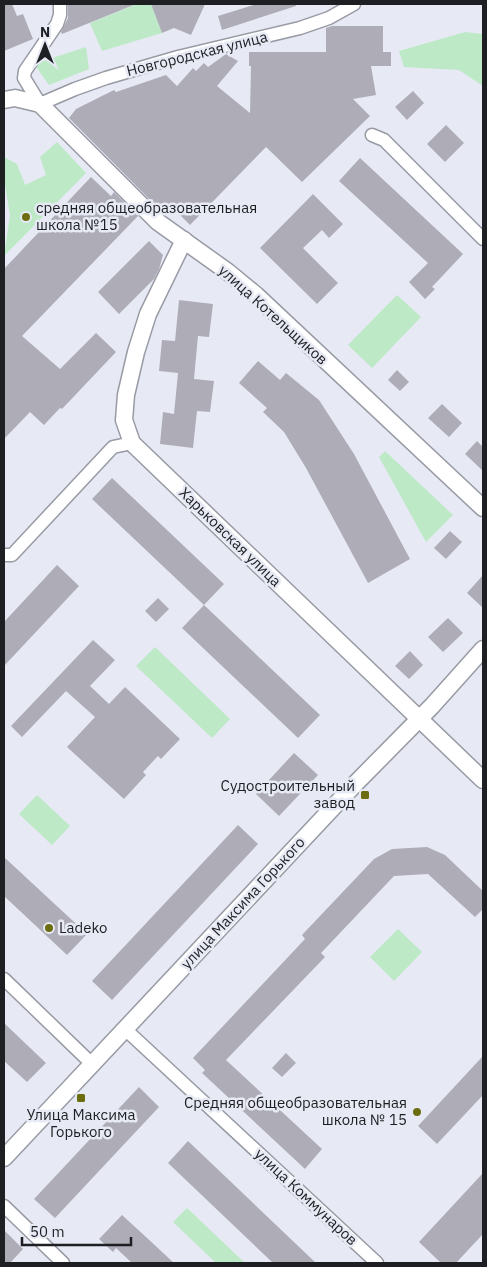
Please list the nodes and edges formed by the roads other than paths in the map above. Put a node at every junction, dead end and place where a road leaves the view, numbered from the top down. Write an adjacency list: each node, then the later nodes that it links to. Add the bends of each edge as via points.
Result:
1 (60, 4): 4 (street, via 60,15 52,34 25,71 24,78)
2 (354, 4): 4 (street, Новгородская улица, via 329,18 300,28 160,62 83,86)
3 (4, 100): 4 (street, via 15,98)
4 (40, 104): 6 (street, улица Котельщиков, via 158,222)
5 (372, 135): 7 (street, via 384,140)
6 (184, 240): 8 (street, Харьковская улица, via 148,314 136,352 124,420); 9 (street, улица Котельщиков, via 256,295)
7 (483, 240)
8 (132, 443): 10 (street, via 114,447 12,555); 12 (street, Харьковская улица)
9 (483, 508)
10 (4, 555)
11 (483, 650): 12 (street, улица Максима Горького)
12 (419, 718): 13 (street, Харьковская улица); 15 (street, улица Максима Горького)
13 (483, 780)
14 (4, 980): 16 (street)
15 (125, 1029): 16 (street, улица Максима Горького); 20 (street, улица Коммунаров)
16 (92, 1064): 17 (street, улица Максима Горького)
17 (4, 1158)
18 (4, 1206): 19 (street)
19 (63, 1263)
20 (377, 1263)

